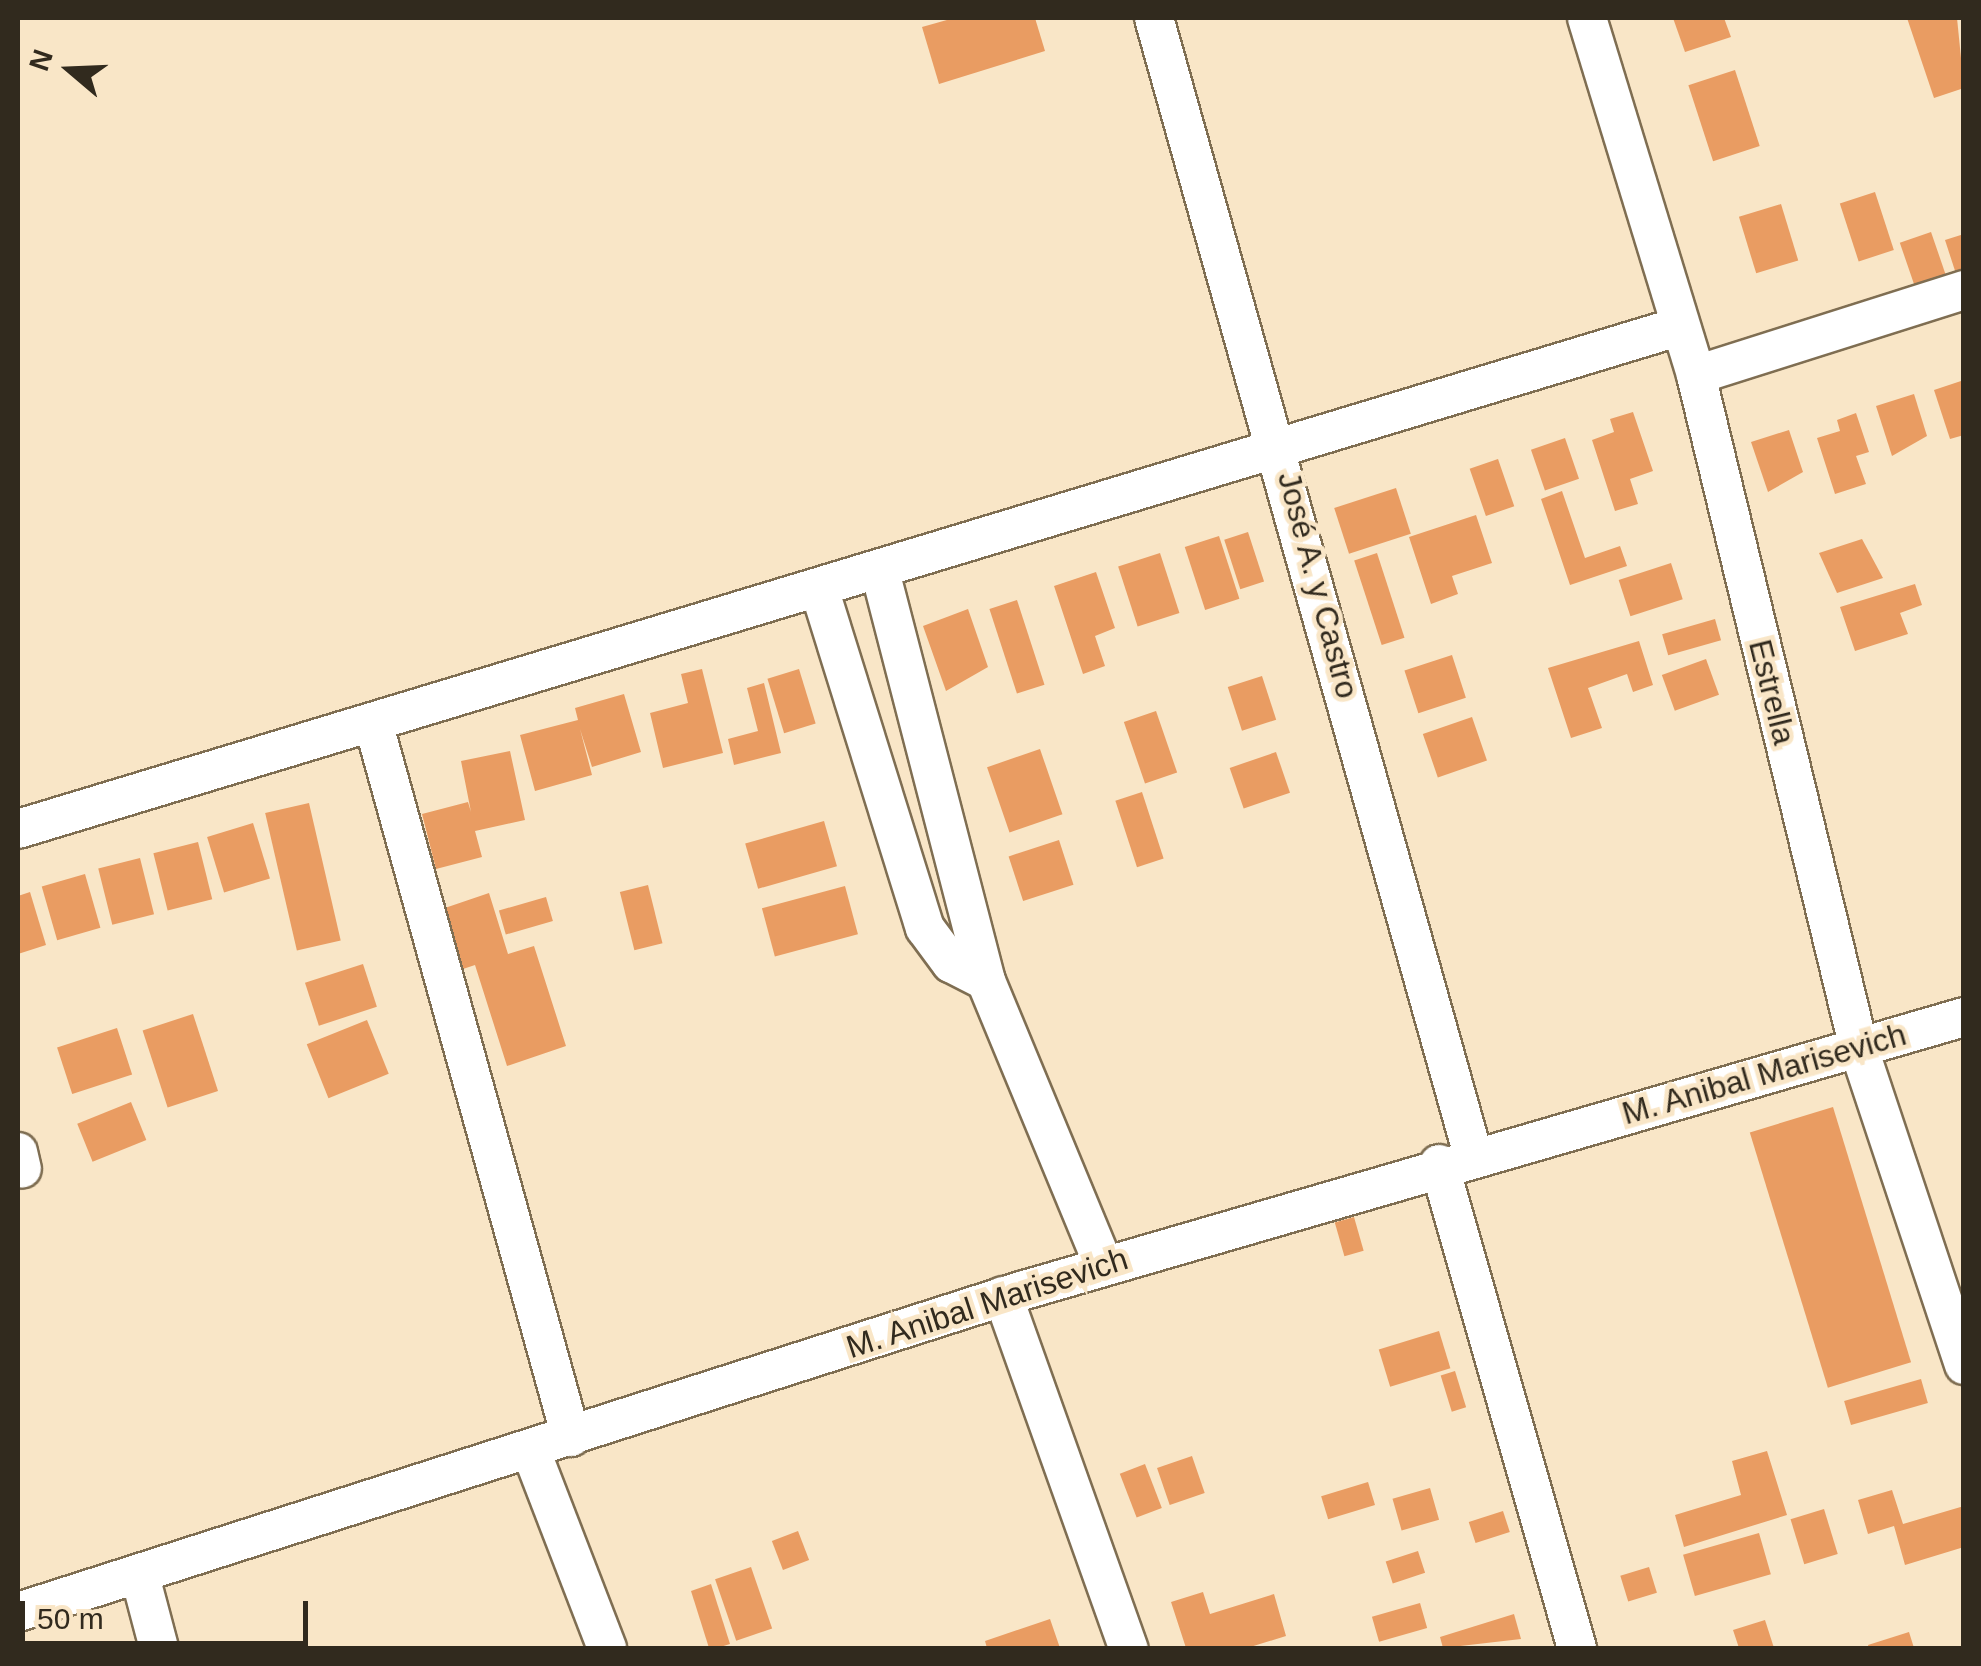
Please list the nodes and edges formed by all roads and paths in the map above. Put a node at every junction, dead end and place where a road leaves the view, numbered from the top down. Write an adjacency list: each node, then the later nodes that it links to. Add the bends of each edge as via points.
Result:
1 (1154, 18): 6 (street, José A. y Castro)
2 (1586, 18): 4 (street, Estrella)
3 (1964, 290): 5 (street)
4 (1681, 326): 5 (street, Estrella); 6 (street)
5 (1696, 375): 13 (street, Estrella)
6 (1280, 446): 7 (street); 14 (street, José A. y Castro)
7 (880, 572): 8 (street); 11 (street)
8 (819, 588): 9 (street); 11 (street, via 924,928 952,964)
9 (373, 722): 10 (street); 18 (street)
10 (18, 829)
11 (986, 981): 15 (street)
12 (1964, 1017): 13 (street, M. Anibal Marisevich)
13 (1859, 1048): 14 (street, M. Anibal Marisevich); 17 (street, Estrella)
14 (1456, 1160): 15 (street, M. Anibal Marisevich); 25 (street, José A. y Castro)
15 (1104, 1266): 16 (street, M. Anibal Marisevich)
16 (1003, 1296): 18 (street, M. Anibal Marisevich); 24 (street)
17 (1964, 1364)
18 (571, 1438): 19 (street, M. Anibal Marisevich)
19 (532, 1451): 20 (street, M. Anibal Marisevich); 23 (street)
20 (140, 1576): 21 (street, M. Anibal Marisevich); 22 (street)
21 (18, 1612)
22 (160, 1648)
23 (607, 1648)
24 (1128, 1648)
25 (1578, 1648)

